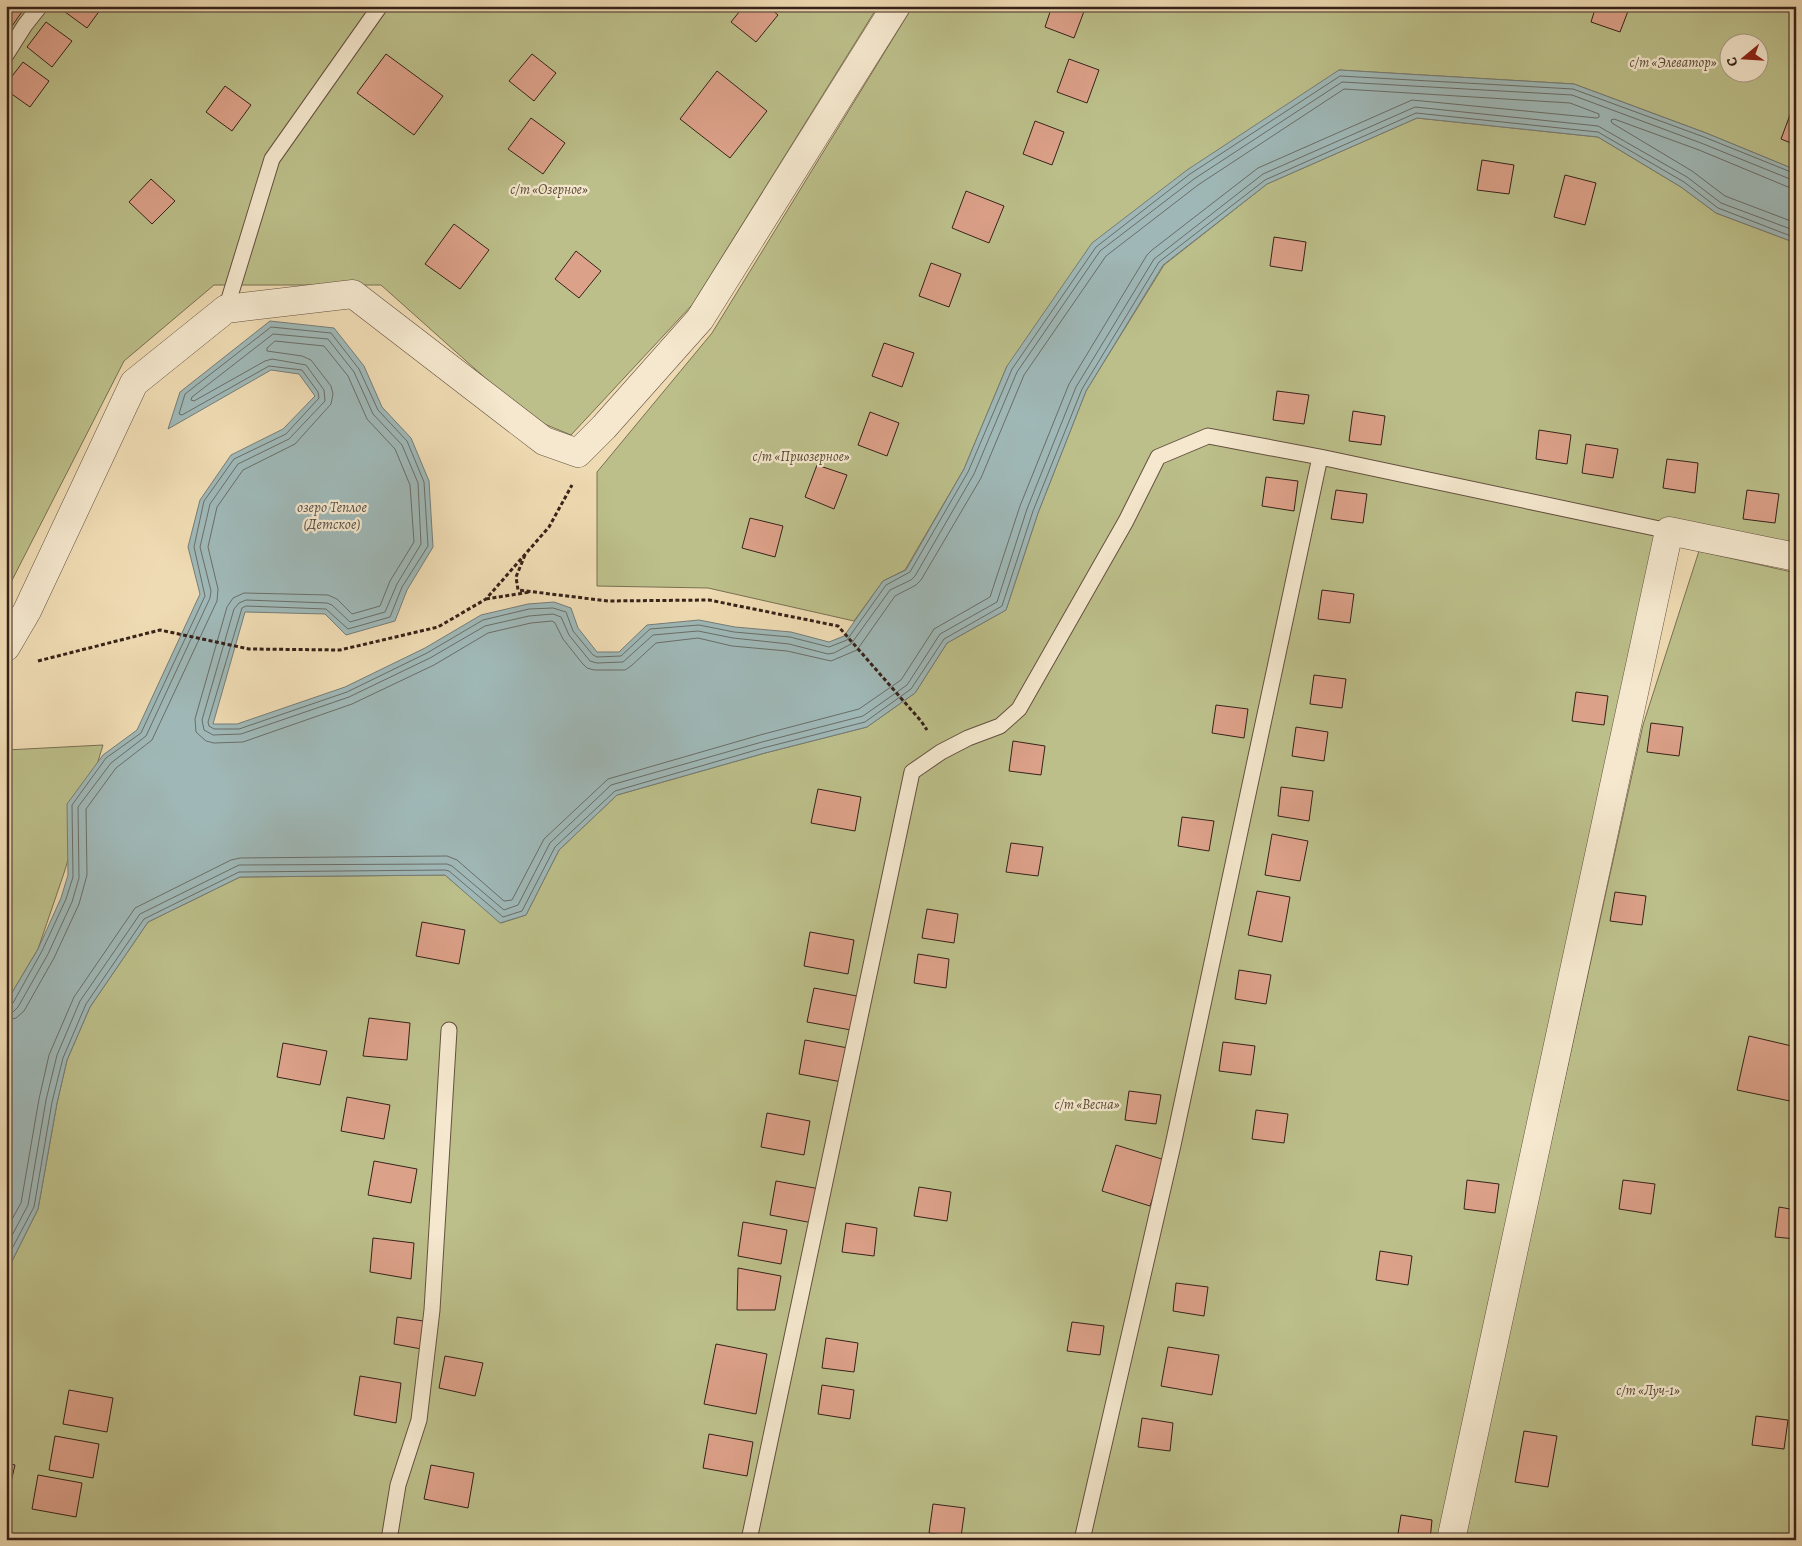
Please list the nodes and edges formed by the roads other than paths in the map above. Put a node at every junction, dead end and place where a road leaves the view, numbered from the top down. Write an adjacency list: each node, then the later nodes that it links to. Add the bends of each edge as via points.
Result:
1 (40, 6): 4 (lane)
2 (380, 6): 5 (lane, via 272,159)
3 (896, 6): 5 (street, via 700,319 578,453 544,441 353,294)
4 (6, 55)
5 (226, 309): 9 (street, via 134,383 27,611)
6 (1320, 457): 7 (lane); 12 (lane, via 1208,436 1158,457 1126,521 1019,709 1000,726 941,752 912,772); 13 (lane, via 1175,1136)
7 (1669, 532): 8 (street); 14 (street)
8 (1796, 557)
9 (6, 648)
10 (449, 1030): 11 (lane, via 432,1310 419,1420 398,1485)
11 (390, 1540)
12 (749, 1540)
13 (1082, 1540)
14 (1451, 1540)

